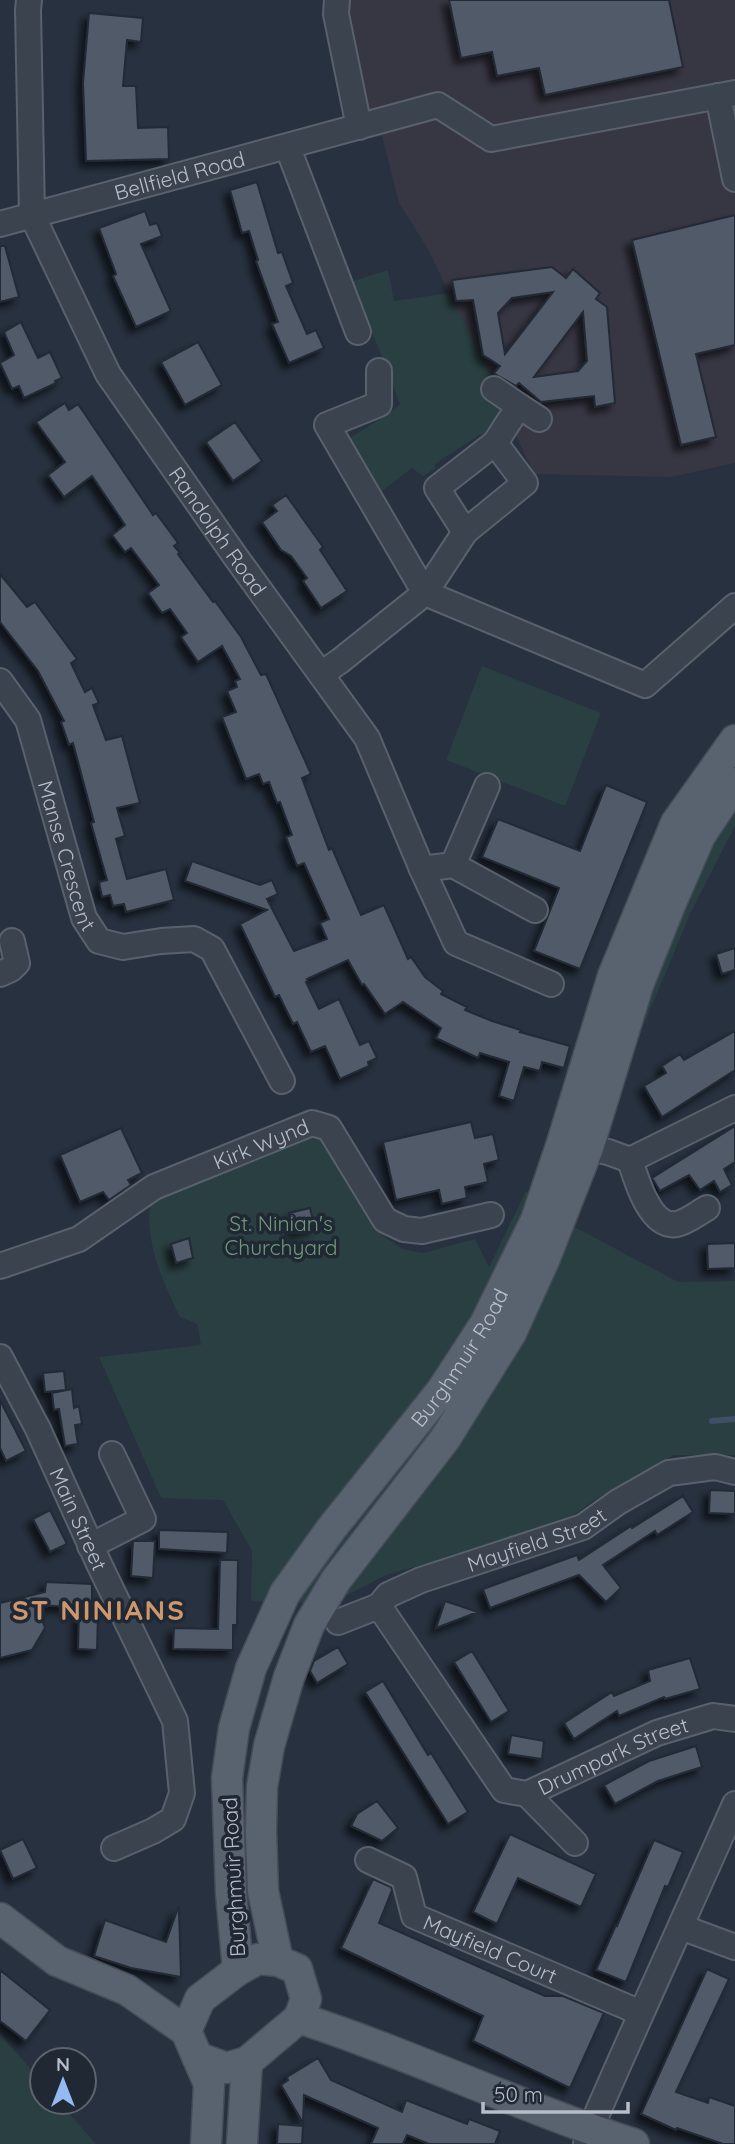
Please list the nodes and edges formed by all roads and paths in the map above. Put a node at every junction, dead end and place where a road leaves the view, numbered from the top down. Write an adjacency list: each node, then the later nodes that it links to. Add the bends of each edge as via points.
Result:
1 (29, 0): 7 (street, Randolph Road)
2 (337, 0): 4 (street)
3 (727, 94): 4 (street, Bellfield Road, via 491,139 438,105); 6 (street)
4 (359, 127): 5 (street, Bellfield Road)
5 (288, 148): 7 (street, Bellfield Road); 9 (street)
6 (735, 179)
7 (32, 215): 8 (street, Bellfield Road); 16 (street, Randolph Road, via 108,374)
8 (0, 224)
9 (358, 331)
10 (379, 371): 14 (street, via 379,404 327,425)
11 (494, 389): 12 (street, via 529,413)
12 (495, 443): 13 (street, via 437,488); 13 (street, via 525,484)
13 (465, 532): 14 (street)
14 (425, 593): 15 (street, via 645,685); 16 (street)
15 (735, 606)
16 (321, 674): 22 (street, Randolph Road, via 367,737)
17 (0, 681): 27 (street, Manse Crescent, via 28,720 84,918 99,941 123,947 194,939 212,949)
18 (735, 740): 29 (main road, Burghmuir Road, via 676,823 612,976)
19 (735, 783): 29 (main road, Burghmuir Road, via 700,836)
20 (487, 786): 21 (street)
21 (453, 864): 22 (street); 23 (street)
22 (422, 869): 26 (street, Randolph Road, via 456,943)
23 (535, 910)
24 (12, 941): 25 (street, via 17,963)
25 (0, 974)
26 (551, 984)
27 (282, 1081)
28 (735, 1108): 30 (street)
29 (575, 1146): 30 (street); 49 (main road, Burghmuir Road, via 545,1258 511,1333 445,1439 336,1580 309,1625 289,1677 262,1787 261,1830 263,1891); 50 (main road, Burghmuir Road, via 485,1324 442,1390 285,1593 251,1668 234,1728 227,1778)
30 (629, 1160): 31 (street, via 651,1210 667,1222 676,1224)
31 (707, 1208)
32 (491, 1215): 33 (street, Kirk Wynd, via 422,1231 385,1220 329,1128 312,1123 154,1187 79,1239)
33 (0, 1266)
34 (0, 1357): 37 (street, Main Street)
35 (112, 1454): 37 (street, via 143,1518)
36 (735, 1472): 38 (street, Mayfield Street, via 715,1468 669,1473 583,1527 421,1580 388,1595)
37 (90, 1546): 44 (street, Main Street, via 175,1721 182,1793 173,1819)
38 (379, 1605): 39 (street, Mayfield Street); 41 (street, Drumpark Street, via 504,1790)
39 (338, 1622)
40 (735, 1719): 41 (street, Drumpark Street, via 713,1716 657,1733)
41 (527, 1794): 43 (street)
42 (735, 1804): 47 (street)
43 (575, 1843)
44 (114, 1848)
45 (368, 1860): 53 (street, Mayfield Court, via 404,1877 414,1916)
46 (0, 1917): 51 (main road, via 57,1961)
47 (681, 1927): 48 (street); 53 (street)
48 (735, 1947)
49 (288, 1965): 50 (main road, via 258,1959); 54 (main road, via 306,1999); 55 (main road)
50 (238, 1970): 52 (main road)
51 (127, 1990): 52 (main road); 56 (main road)
52 (200, 1999): 56 (main road)
53 (640, 2012): 58 (street)
54 (299, 2018): 55 (main road); 57 (main road)
55 (357, 2037): 58 (main road)
56 (192, 2044): 57 (main road, via 226,2068); 59 (main road, via 209,2084)
57 (247, 2062): 60 (main road)
58 (588, 2137): 61 (main road)
59 (206, 2144)
60 (242, 2144)
61 (634, 2144)

